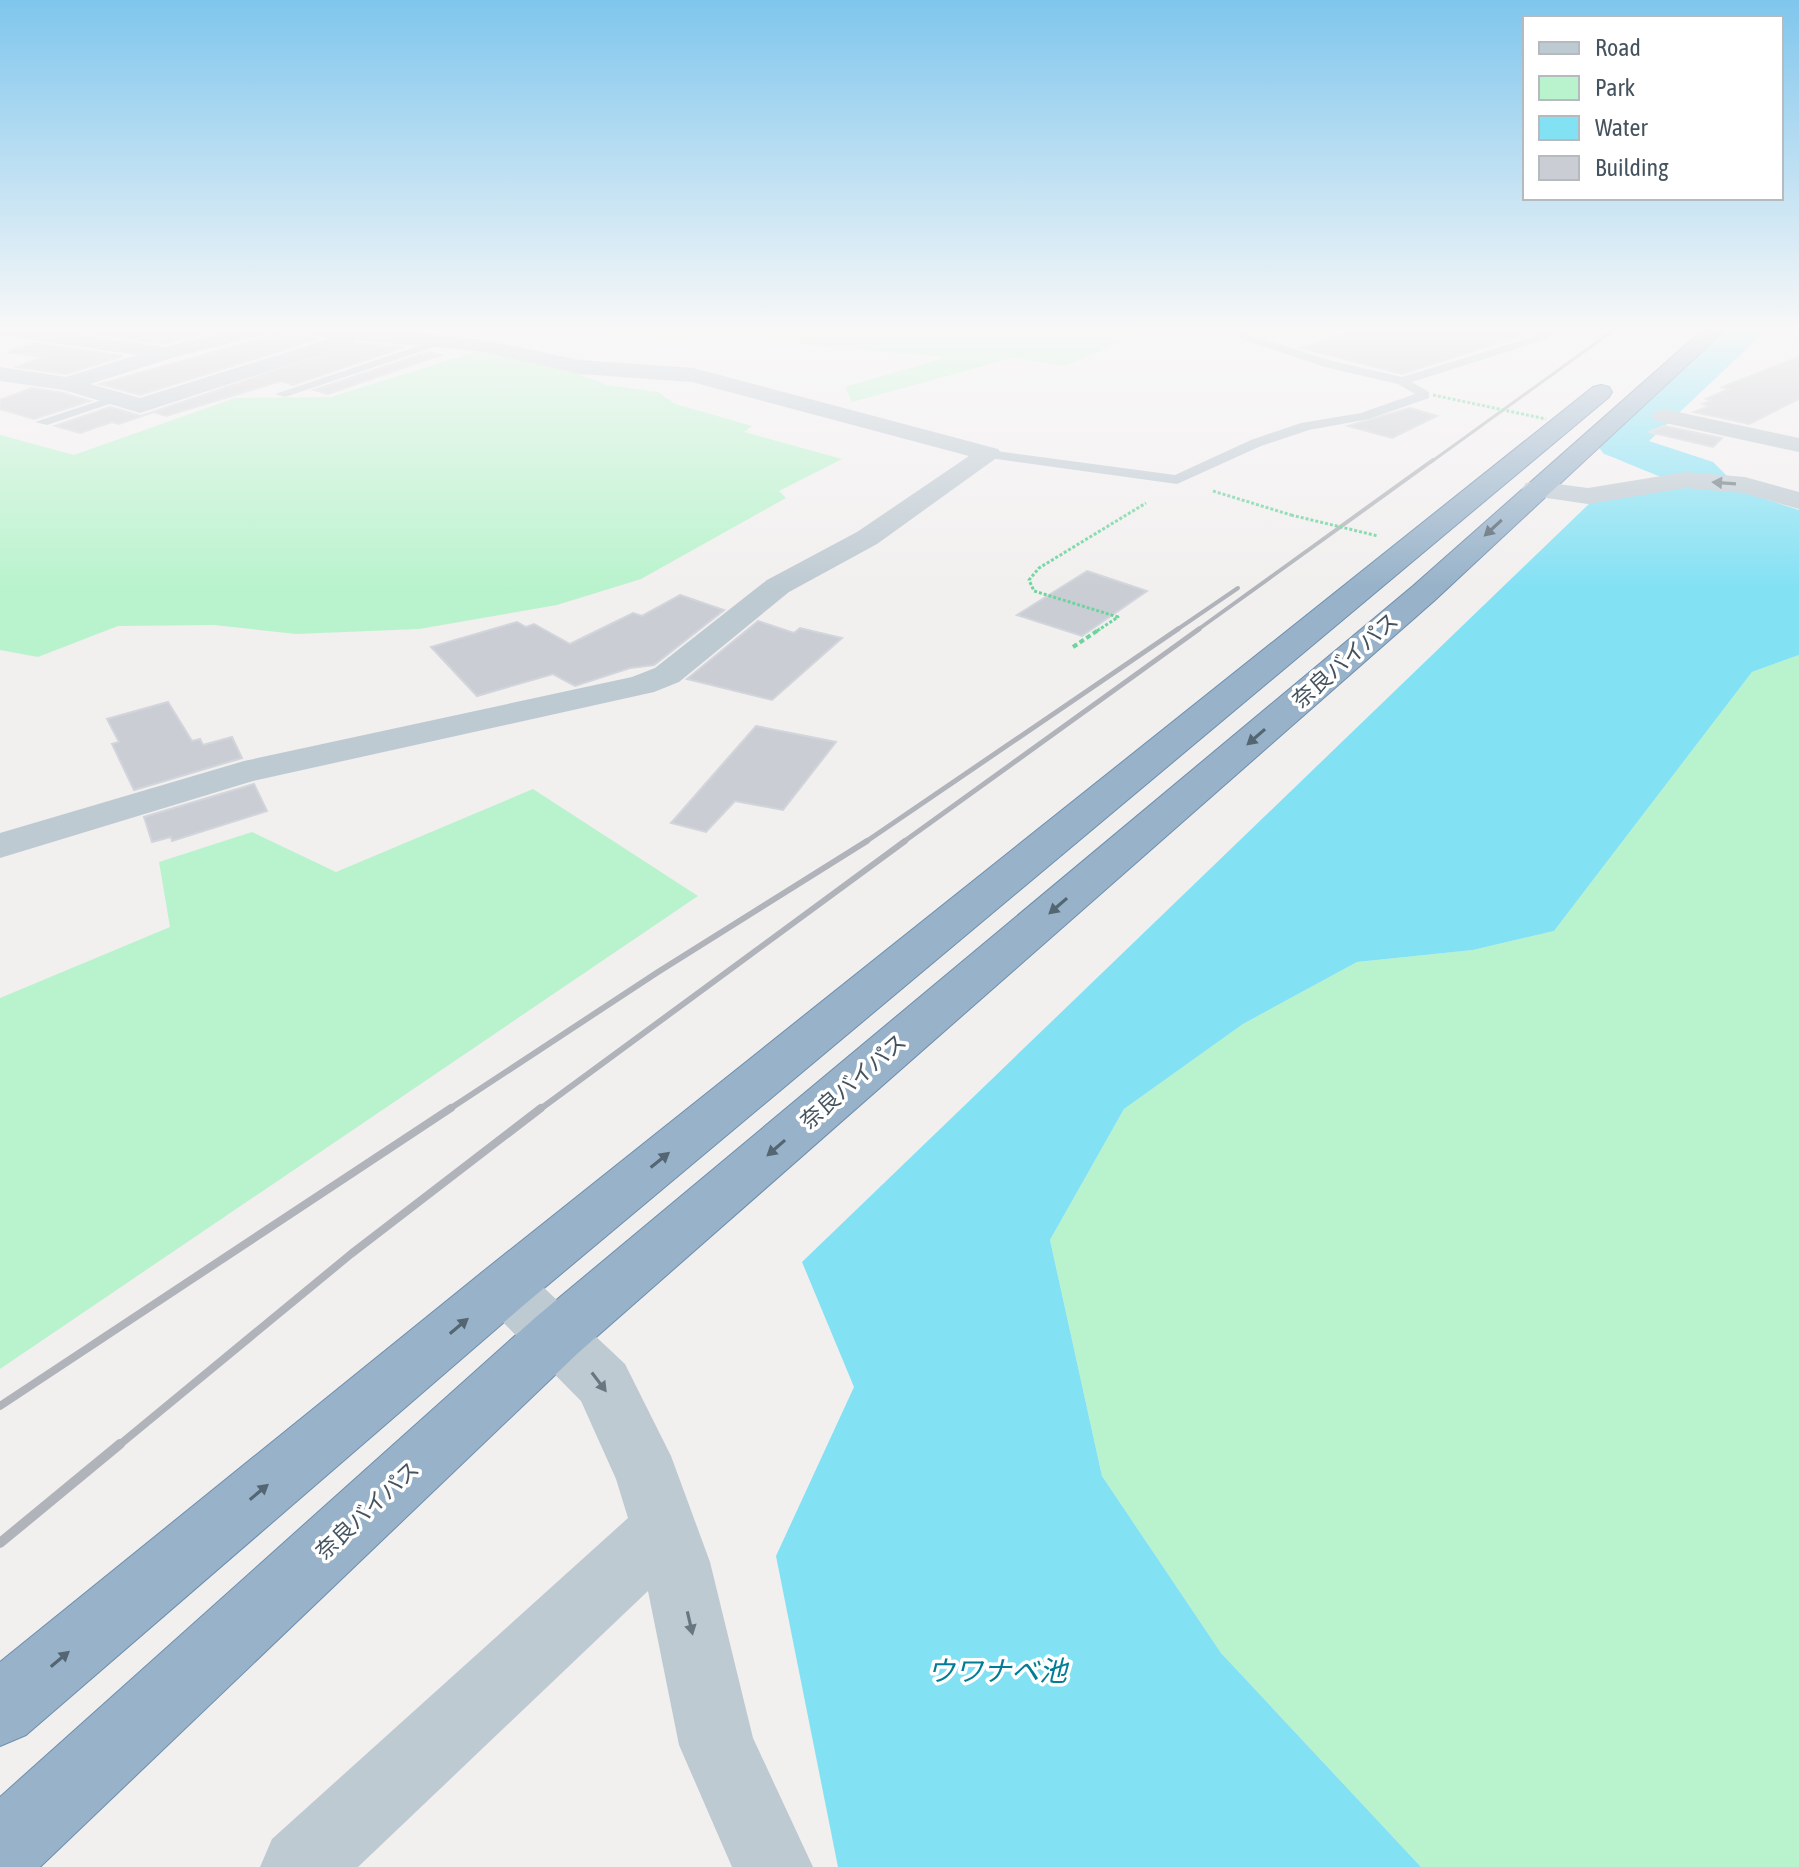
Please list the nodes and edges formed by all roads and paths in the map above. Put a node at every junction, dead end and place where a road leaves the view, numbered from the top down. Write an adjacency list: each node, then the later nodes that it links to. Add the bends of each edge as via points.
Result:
1 (68, 414): 9 (lane)
2 (840, 414): 11 (street)
3 (1369, 414): 12 (lane, via 1306,426 1256,443)
4 (1523, 414): 8 (path, bridge)
5 (1574, 414): 18 (highway, 奈良バイパス, one-way to 5)
6 (1620, 414): 13 (highway, 奈良バイパス)
7 (1664, 416): 10 (street)
8 (1546, 419)
9 (42, 422)
10 (1799, 445)
11 (989, 454): 12 (lane); 17 (street, via 867,538 778,586 667,675 642,685 244,772)
12 (1177, 480): 15 (path, bridge); 16 (path, via 1173,490 1039,568 1029,580 1034,591 1118,617)
13 (1535, 489): 14 (street, one-way to 13, via 1745,485 1686,480 1588,496); 19 (highway, 奈良バイパス, one-way to 19, via 1424,593)
14 (1799, 501)
15 (1378, 536)
16 (1073, 647)
17 (0, 846)
18 (505, 1287): 19 (street); 21 (highway, 奈良バイパス, one-way to 18)
19 (557, 1335): 20 (street, one-way to 20, via 603,1383 648,1478); 22 (highway, 奈良バイパス)
20 (665, 1529): 23 (street); 24 (street, one-way to 24, via 717,1745)
21 (0, 1709)
22 (0, 1850)
23 (300, 1867)
24 (773, 1867)

